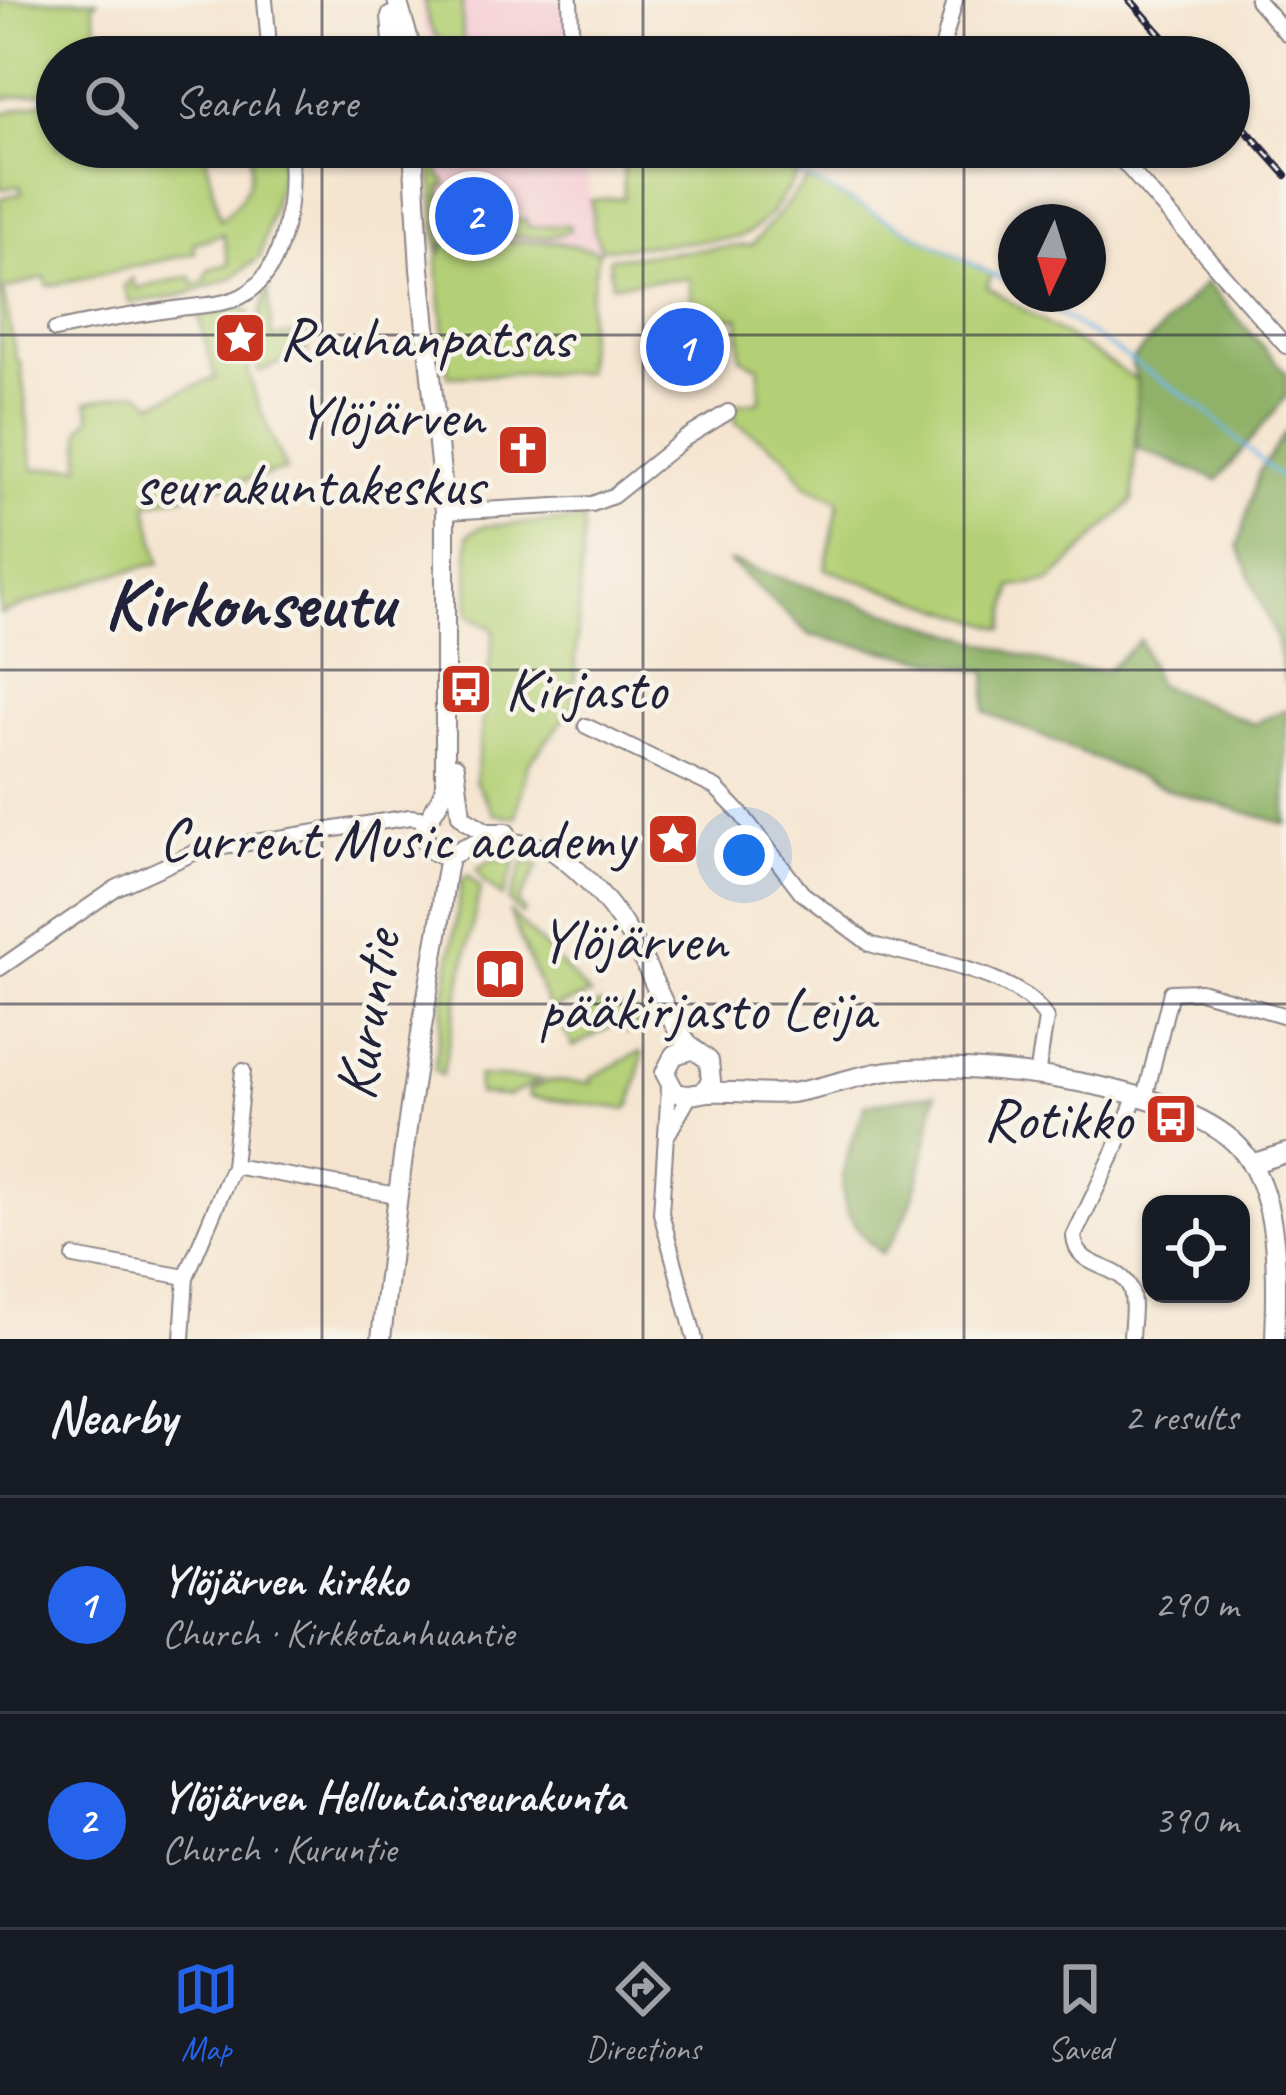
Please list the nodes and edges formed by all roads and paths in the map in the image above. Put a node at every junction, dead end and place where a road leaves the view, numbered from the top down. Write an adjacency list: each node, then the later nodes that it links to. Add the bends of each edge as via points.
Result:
1 (265, 0): 8 (street)
2 (387, 0): 9 (main road)
3 (397, 0): 10 (main road)
4 (570, 0): 11 (street)
5 (956, 0): 12 (street)
6 (1256, 0): 7 (street)
7 (1286, 33)
8 (268, 36)
9 (398, 36)
10 (402, 36)
11 (571, 36)
12 (946, 36)
13 (291, 168): 18 (street, via 291,205 272,266 250,292)
14 (402, 168): 17 (main road, Kuruntie)
15 (414, 168): 17 (main road, Kuruntie)
16 (1129, 168): 19 (street)
17 (420, 269): 21 (main road, Kuruntie)
18 (55, 330)
19 (1286, 346)
20 (728, 412): 21 (street, via 592,504)
21 (445, 512): 22 (main road, Kuruntie)
22 (447, 697): 24 (main road, Kuruntie); 25 (main road, Kuruntie)
23 (586, 726): 31 (street, via 716,788 802,893 854,936 1032,999 1046,1018)
24 (464, 818): 25 (main road, via 448,810); 25 (main road, Kuruntie, via 470,834); 26 (main road)
25 (440, 837): 26 (main road); 27 (street, via 410,817 175,860 116,888); 39 (main road, Kuruntie)
26 (554, 851): 29 (main road, via 582,873 639,951)
27 (0, 968)
28 (1286, 1016): 34 (street, via 1199,991 1171,992)
29 (683, 1052): 32 (main road, via 666,1066); 33 (main road, via 704,1055)
30 (243, 1070): 38 (street)
31 (1037, 1076): 33 (main road, via 891,1070 818,1089); 34 (main road)
32 (670, 1087): 33 (main road); 35 (street)
33 (701, 1088): 35 (street)
34 (1140, 1097): 37 (main road, via 1228,1135); 45 (street, via 1074,1236 1082,1257 1130,1288)
35 (666, 1138): 44 (street, via 661,1213)
36 (1286, 1154): 37 (main road)
37 (1251, 1164): 46 (main road, via 1274,1239)
38 (233, 1166): 39 (street); 41 (street)
39 (397, 1195): 43 (main road, Kuruntie)
40 (74, 1257): 41 (street)
41 (186, 1277): 42 (street)
42 (182, 1339)
43 (381, 1339)
44 (694, 1339)
45 (1131, 1339)
46 (1275, 1339)

